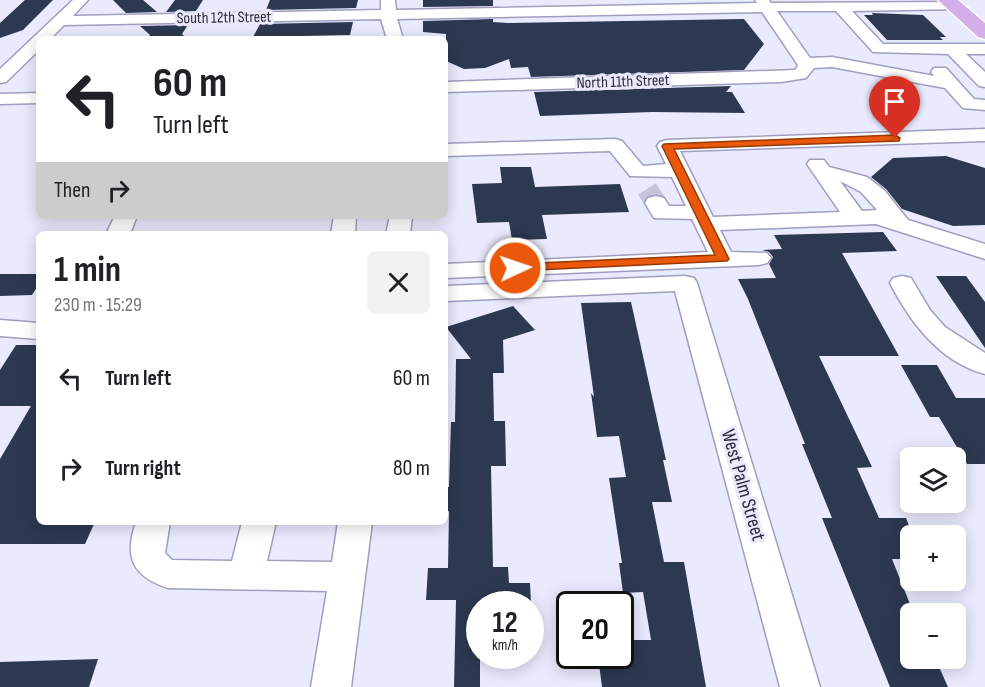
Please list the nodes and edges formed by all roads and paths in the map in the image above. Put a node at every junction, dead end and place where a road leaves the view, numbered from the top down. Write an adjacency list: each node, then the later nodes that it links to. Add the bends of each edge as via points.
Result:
1 (81, 0): 10 (street)
2 (234, 0): 7 (street)
3 (950, 3): 6 (street, South 12th Street); 11 (main road)
4 (764, 4): 5 (street, South 12th Street); 6 (street, South 12th Street); 22 (street)
5 (388, 7): 7 (street, South 12th Street); 13 (street)
6 (840, 7): 9 (street)
7 (222, 18): 10 (street, South 12th Street)
8 (806, 20): 9 (street)
9 (853, 20): 16 (street)
10 (59, 21): 12 (street)
11 (985, 33)
12 (44, 36)
13 (394, 36)
14 (36, 44): 20 (street)
15 (824, 49): 16 (street)
16 (879, 49): 17 (street)
17 (918, 49): 18 (street); 25 (street)
18 (952, 49): 19 (street); 24 (street)
19 (985, 49)
20 (26, 53): 21 (street); 23 (street)
21 (0, 54)
22 (802, 68): 25 (street, North 11th Street, via 832,62); 26 (street, North 11th Street, via 781,77)
23 (0, 78)
24 (985, 82)
25 (951, 84): 29 (street, via 969,104)
26 (448, 87)
27 (36, 98): 28 (street)
28 (0, 99)
29 (985, 105)
30 (985, 135): 31 (street)
31 (800, 142): 33 (street, via 667,146); 34 (street)
32 (448, 150): 35 (street, via 615,145)
33 (679, 170): 35 (street); 36 (street)
34 (823, 172): 37 (street); 38 (street, via 862,182)
35 (646, 188): 36 (street, via 662,213)
36 (703, 218): 37 (street); 43 (street)
37 (856, 218): 38 (street, via 879,218)
38 (901, 225): 40 (street)
39 (985, 236): 40 (street)
40 (941, 238): 41 (street)
41 (985, 252)
42 (759, 258): 43 (street)
43 (723, 259): 44 (street)
44 (448, 271)
45 (902, 283): 49 (street, via 928,328)
46 (448, 294): 56 (street, West Palm Street, via 685,283)
47 (0, 328): 48 (street)
48 (36, 331)
49 (985, 365)
50 (258, 525): 53 (street)
51 (356, 525): 54 (street)
52 (150, 532): 53 (street, via 148,558 156,569 168,574)
53 (246, 577): 54 (street)
54 (347, 577): 55 (street)
55 (331, 687)
56 (800, 687)

